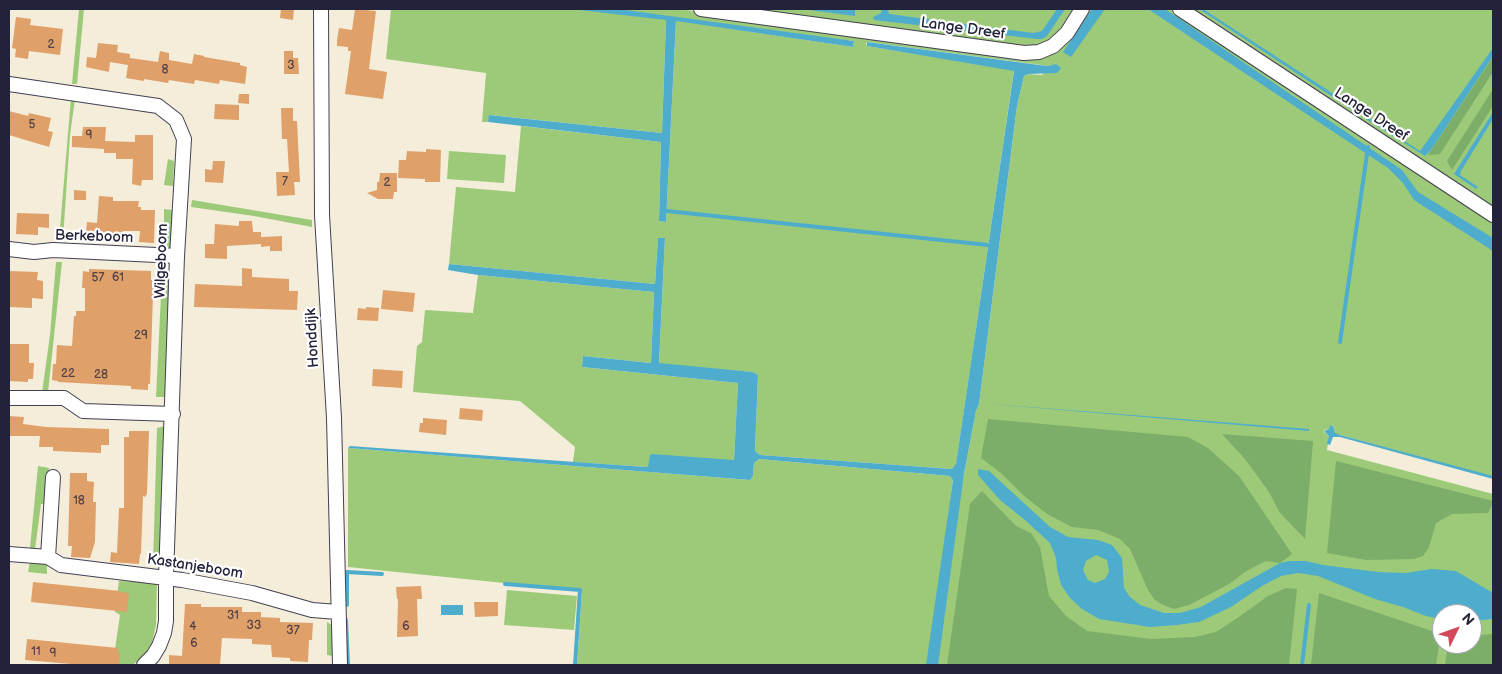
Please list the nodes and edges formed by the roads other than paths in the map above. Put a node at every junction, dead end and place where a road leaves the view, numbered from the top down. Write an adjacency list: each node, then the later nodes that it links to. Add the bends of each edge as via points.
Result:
1 (321, 9): 15 (street, Honddijk, via 322,215 334,418)
2 (702, 9): 3 (street, Lange Dreef, via 1024,54 1053,46 1067,33)
3 (1082, 9)
4 (1180, 9): 6 (street, Lange Dreef)
5 (9, 84): 8 (street, Wilgeboom, via 158,106 176,120 184,140)
6 (1493, 215)
7 (9, 250): 8 (street, Berkeboom)
8 (178, 256): 10 (street, Wilgeboom)
9 (9, 398): 10 (street, via 64,398 84,411)
10 (173, 414): 14 (street, Wilgeboom)
11 (53, 477): 13 (street)
12 (9, 554): 13 (street, Kastanjeboom)
13 (48, 557): 14 (street, Kastanjeboom, via 61,565)
14 (166, 578): 15 (street, Kastanjeboom, via 252,593 312,610); 16 (street, Wilgeboom, via 164,633 153,656)
15 (338, 612): 17 (street, Honddijk)
16 (144, 665)
17 (340, 665)

